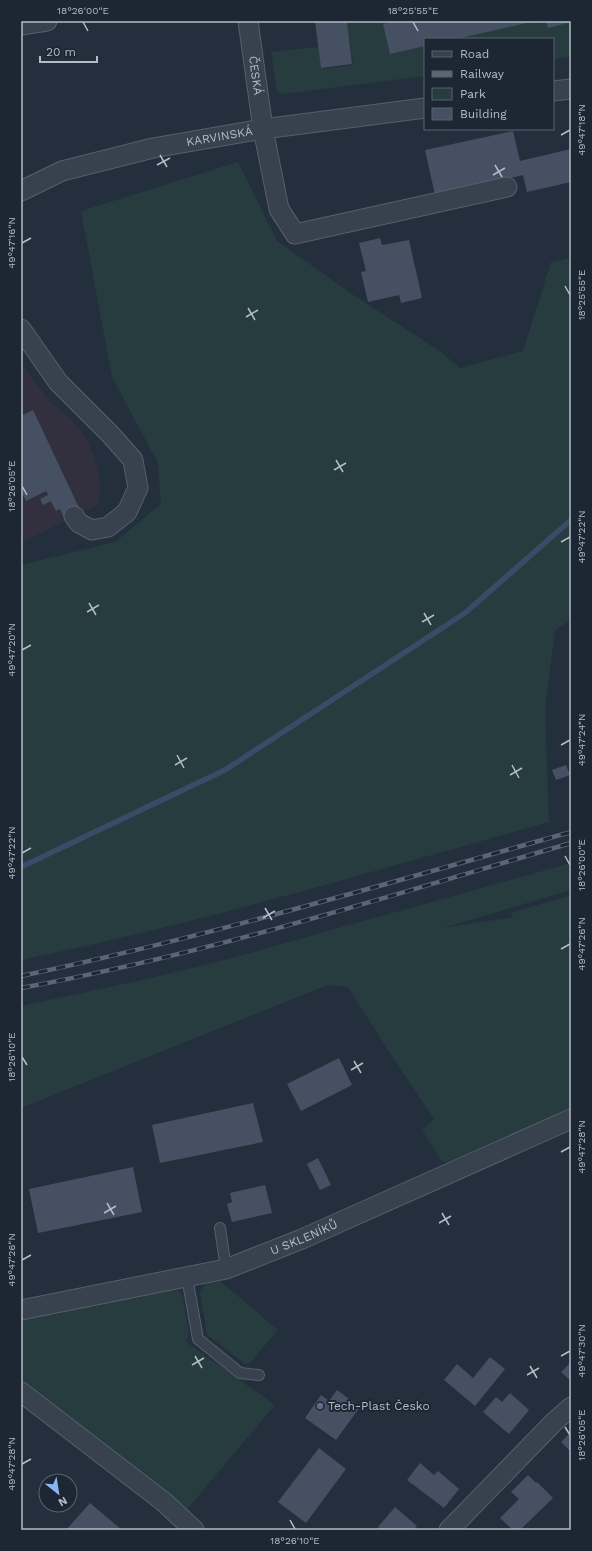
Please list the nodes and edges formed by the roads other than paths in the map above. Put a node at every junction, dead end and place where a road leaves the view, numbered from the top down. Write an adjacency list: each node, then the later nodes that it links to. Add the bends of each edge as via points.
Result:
1 (47, 21): 3 (street)
2 (248, 21): 7 (street, ČESKÁ)
3 (21, 25)
4 (571, 89): 5 (street)
5 (554, 91)
6 (424, 108): 7 (street, KARVINSKÁ)
7 (264, 129): 8 (street, ČESKÁ, via 279,208 295,234); 9 (street, KARVINSKÁ, via 153,148 62,171)
8 (507, 187)
9 (21, 191)
10 (21, 329): 11 (street, via 58,382 132,460 138,488 127,512 108,527 92,530 79,523)
11 (74, 516)
12 (571, 1119): 14 (street, U SKLENÍKŮ, via 302,1239)
13 (220, 1228): 14 (lane)
14 (226, 1268): 15 (street, U SKLENÍKŮ)
15 (187, 1277): 16 (street, U SKLENÍKŮ); 17 (lane, via 198,1339 240,1373)
16 (21, 1310)
17 (259, 1375)
18 (21, 1392): 20 (street, via 164,1502)
19 (571, 1407): 21 (street)
20 (194, 1530)
21 (449, 1530)

